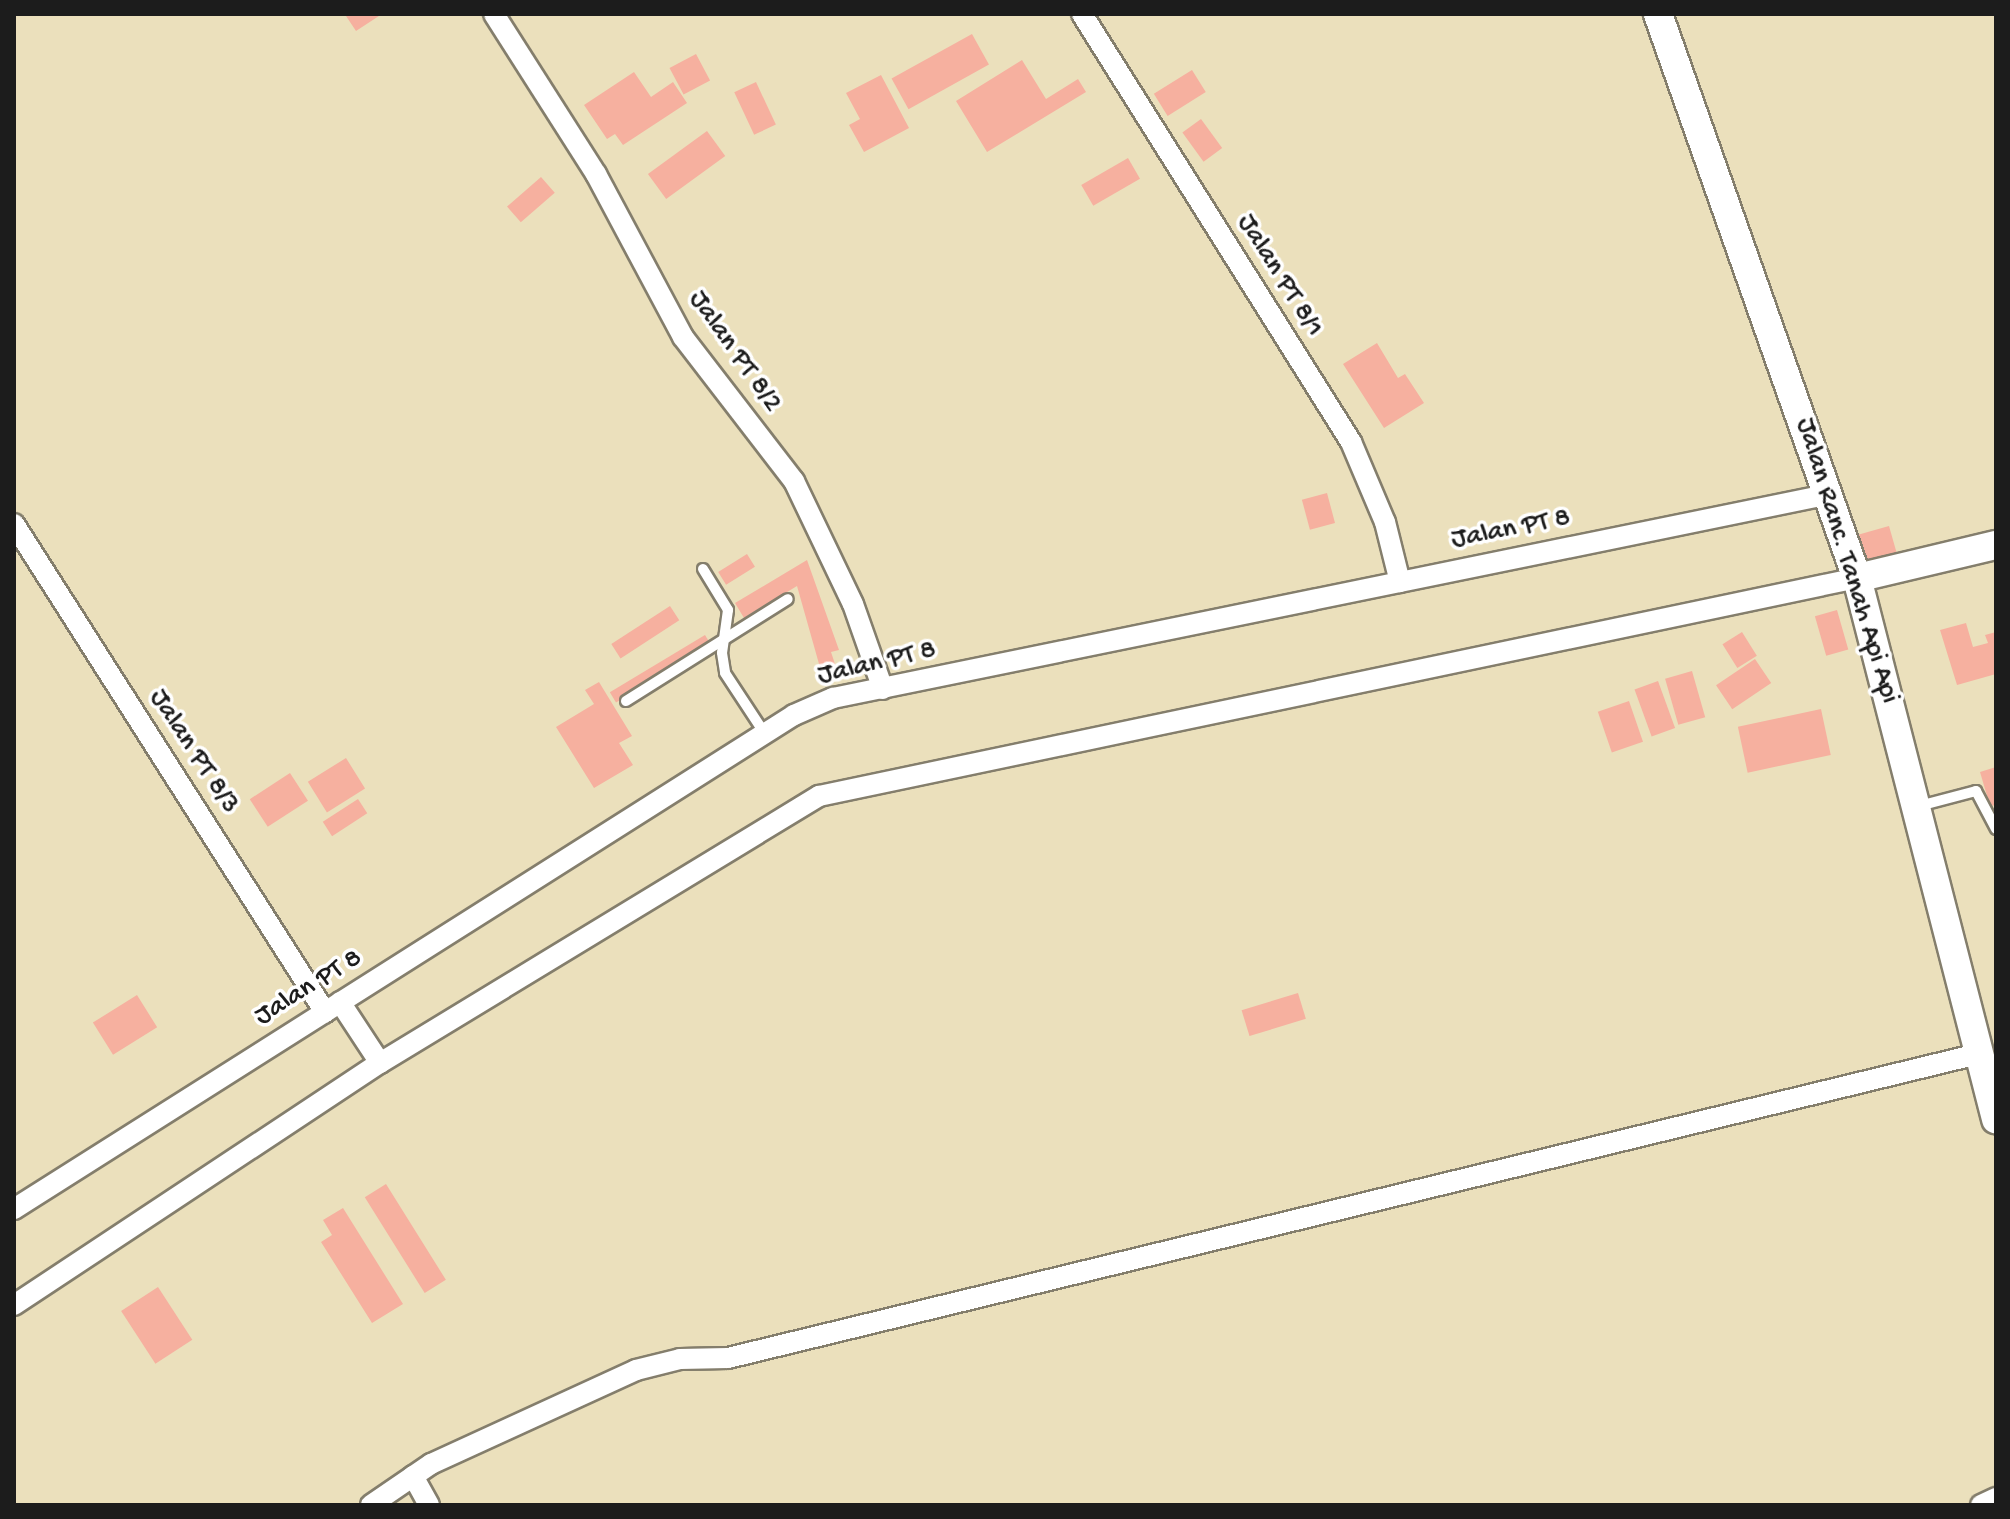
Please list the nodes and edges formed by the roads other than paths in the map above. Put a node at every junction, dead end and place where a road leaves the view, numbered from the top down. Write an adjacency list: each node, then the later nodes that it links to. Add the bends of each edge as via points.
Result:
1 (494, 14): 12 (street, Jalan PT 8/2, via 599,178 683,337 794,481 853,604)
2 (1082, 14): 9 (street, Jalan PT 8/1, via 1351,442 1385,522)
3 (1658, 14): 4 (street, Jalan Ranc. Tanah Api Api)
4 (1830, 494): 8 (street, Jalan Ranc. Tanah Api Api); 9 (street, Jalan PT 8)
5 (14, 524): 17 (street, Jalan PT 8/3)
6 (1996, 545): 8 (street)
7 (703, 569): 11 (lane, via 728,610)
8 (1857, 578): 15 (street, Jalan Ranc. Tanah Api Api); 19 (street, via 819,796)
9 (1400, 582): 12 (street, Jalan PT 8)
10 (788, 599): 11 (lane)
11 (727, 638): 13 (lane); 14 (lane, via 722,653 725,673)
12 (883, 689): 14 (street, Jalan PT 8, via 833,698)
13 (626, 701)
14 (765, 734): 17 (street, Jalan PT 8)
15 (1917, 807): 16 (lane, via 1976,791); 18 (street, Jalan Ranc. Tanah Api Api)
16 (1996, 829)
17 (338, 1010): 19 (street, Jalan PT 8/3); 21 (street, Jalan PT 8)
18 (1982, 1053): 20 (street, Jalan Ranc. Tanah Api Api); 23 (street, via 728,1358 680,1359 636,1370)
19 (375, 1056): 22 (street)
20 (1996, 1119)
21 (14, 1209)
22 (14, 1305)
23 (413, 1476): 25 (street); 26 (street)
24 (1996, 1498): 27 (street)
25 (371, 1505)
26 (429, 1505)
27 (1981, 1505)

